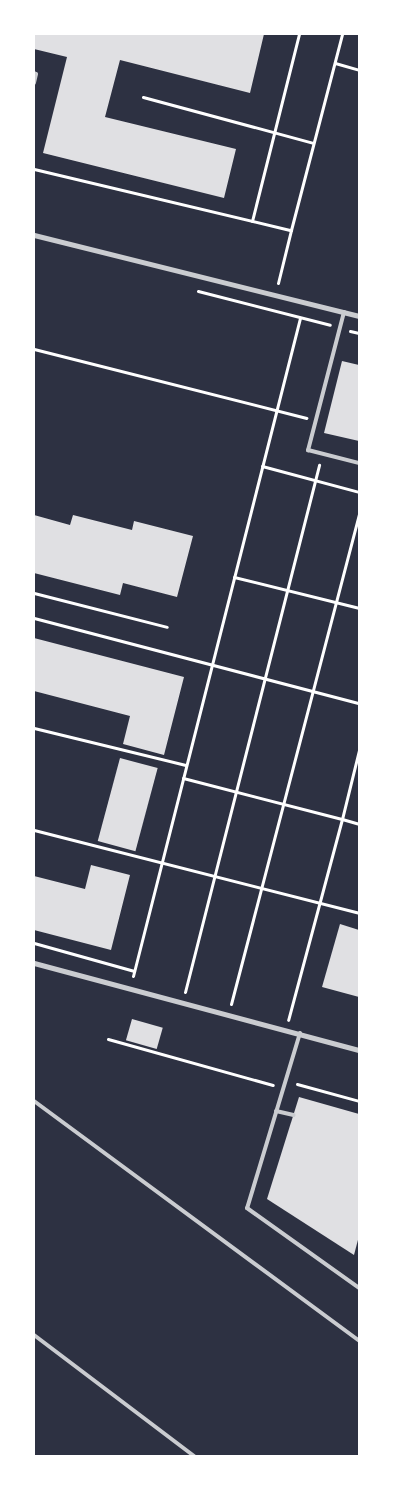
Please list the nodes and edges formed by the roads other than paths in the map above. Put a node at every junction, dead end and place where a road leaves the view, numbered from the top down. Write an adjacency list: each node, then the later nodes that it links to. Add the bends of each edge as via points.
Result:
1 (34, 73): 2 (lane)
2 (34, 84)
3 (34, 235): 4 (street)
4 (344, 312): 5 (street); 6 (lane, via 308,450)
5 (359, 316)
6 (359, 463)
7 (34, 963): 8 (street)
8 (300, 1033): 9 (street); 11 (lane)
9 (359, 1050)
10 (34, 1101): 15 (lane)
11 (276, 1111): 12 (lane); 13 (lane, via 247,1208)
12 (294, 1115)
13 (359, 1288)
14 (34, 1335): 16 (lane)
15 (359, 1341)
16 (194, 1456)

